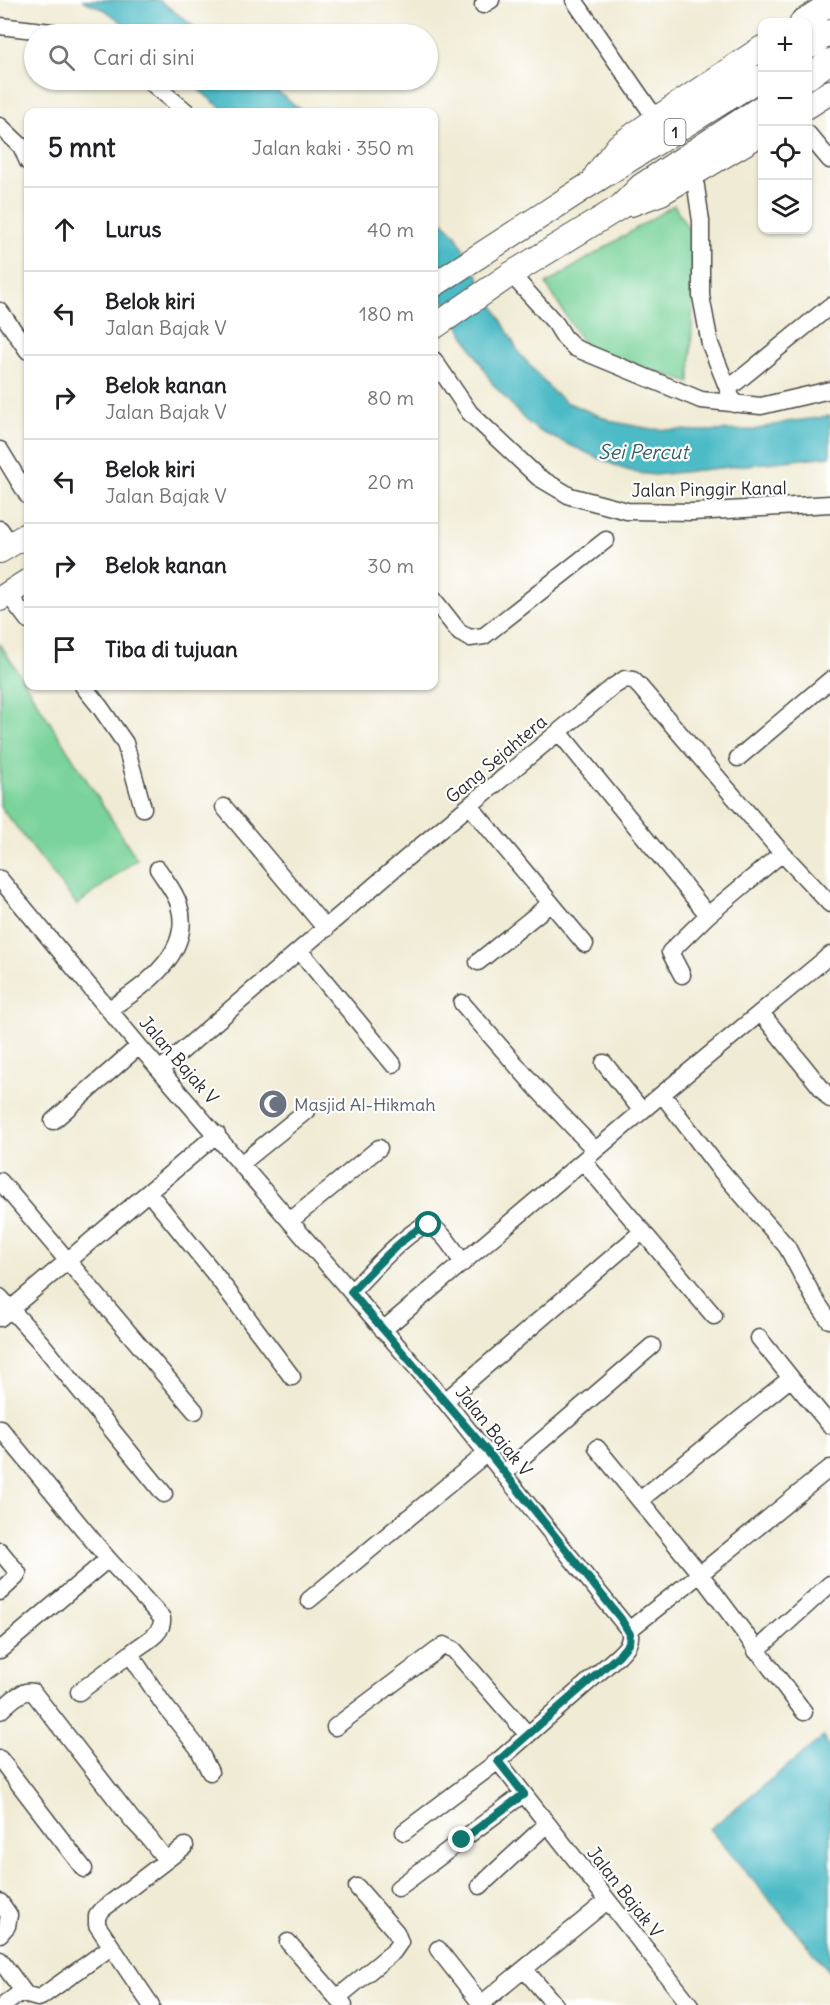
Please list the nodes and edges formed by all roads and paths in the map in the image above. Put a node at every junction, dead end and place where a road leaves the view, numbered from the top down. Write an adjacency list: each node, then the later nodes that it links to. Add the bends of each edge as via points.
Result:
1 (574, 0): 15 (street)
2 (830, 4): 3 (highway)
3 (808, 18)
4 (0, 27): 5 (street)
5 (24, 29)
6 (830, 32): 7 (highway)
7 (812, 44)
8 (758, 51): 15 (highway)
9 (830, 61): 10 (highway)
10 (812, 73)
11 (758, 79): 22 (highway, 1)
12 (160, 90): 13 (street)
13 (182, 108)
14 (758, 110): 23 (highway, 1, via 641,186)
15 (656, 118): 22 (highway, via 618,146)
16 (0, 126): 19 (street)
17 (758, 135): 21 (highway)
18 (812, 140): 20 (street)
19 (24, 152)
20 (830, 160)
21 (694, 173): 23 (highway, via 661,193); 32 (street, via 701,222 701,296 710,344)
22 (587, 186): 25 (highway, 1)
23 (620, 207): 24 (highway, 1)
24 (511, 274): 28 (highway, 1); 32 (street, via 575,348 701,400)
25 (438, 282)
26 (830, 306): 32 (street)
27 (0, 311): 29 (street)
28 (438, 324)
29 (24, 345)
30 (438, 366): 35 (street, Jalan Pinggir Kanal, via 470,413 538,477 570,496 627,511 693,512)
31 (830, 390): 32 (street, via 761,406)
32 (731, 397)
33 (0, 450): 34 (street)
34 (24, 489)
35 (830, 504)
36 (606, 540): 39 (street, via 484,636 470,638 460,633)
37 (24, 584): 38 (highway)
38 (4, 596): 40 (street)
39 (438, 605)
40 (24, 616)
41 (830, 680): 44 (street)
42 (86, 690): 47 (street, via 125,744)
43 (559, 732): 45 (street, Gang Sejahtera); 48 (street, Gang Sejahtera, via 621,681 633,681); 53 (street)
44 (738, 758)
45 (470, 806): 51 (street); 54 (street, Gang Sejahtera)
46 (224, 807): 54 (street)
47 (143, 808)
48 (782, 853): 52 (street, Gang Sejahtera); 53 (street)
49 (158, 869): 61 (street, via 179,903 181,932 175,952 163,968)
50 (0, 879): 61 (street, Jalan Bajak V)
51 (550, 903): 55 (street); 58 (street)
52 (830, 904)
53 (708, 915): 59 (street, via 670,952)
54 (326, 929): 56 (street, Gang Sejahtera)
55 (585, 944)
56 (300, 951): 64 (street); 66 (street, Gang Sejahtera)
57 (830, 955): 62 (street)
58 (478, 962)
59 (682, 975)
60 (462, 1003): 74 (street, via 539,1091)
61 (109, 1009): 63 (street, Jalan Bajak V)
62 (761, 1013): 67 (street); 68 (street)
63 (139, 1046): 66 (street, Jalan Bajak V); 71 (street)
64 (393, 1064)
65 (604, 1064): 70 (street)
66 (160, 1070): 72 (street, Jalan Bajak V)
67 (662, 1094): 70 (street); 85 (street, via 723,1173 788,1247)
68 (830, 1099)
69 (306, 1110): 75 (street)
70 (642, 1111): 74 (street)
71 (53, 1120)
72 (217, 1134): 75 (street, Jalan Bajak V); 77 (street)
73 (379, 1148): 78 (street)
74 (589, 1156): 79 (street); 81 (street)
75 (242, 1163): 78 (street, Jalan Bajak V)
76 (0, 1181): 80 (street)
77 (149, 1192): 80 (street); 89 (street)
78 (290, 1221): 82 (street, Jalan Bajak V)
79 (643, 1231): 84 (street); 91 (street)
80 (68, 1260): 83 (street); 92 (street)
81 (463, 1263): 82 (street, via 440,1233 424,1225); 86 (street)
82 (351, 1292): 86 (street, Jalan Bajak V)
83 (3, 1308): 99 (street, via 42,1344)
84 (714, 1316)
85 (830, 1323)
86 (383, 1329): 91 (street, Jalan Bajak V)
87 (759, 1338): 90 (street)
88 (652, 1346): 98 (street)
89 (292, 1377)
90 (791, 1378): 93 (street); 100 (street)
91 (445, 1401): 96 (street, Jalan Bajak V)
92 (195, 1411)
93 (830, 1425)
94 (0, 1428): 102 (street)
95 (597, 1448): 100 (street)
96 (488, 1452): 98 (street, Jalan Bajak V); 106 (street)
97 (830, 1467): 103 (street)
98 (504, 1473): 107 (street, Jalan Bajak V)
99 (164, 1494)
100 (640, 1500): 103 (street)
101 (0, 1551): 105 (street, via 18,1573)
102 (108, 1559): 108 (street); 110 (street, via 162,1618 162,1628)
103 (700, 1575): 107 (street); 109 (street)
104 (830, 1584): 109 (street)
105 (0, 1592)
106 (309, 1600)
107 (629, 1630): 115 (street, via 629,1643 619,1655)
108 (0, 1650)
109 (756, 1651): 113 (street)
110 (130, 1654): 111 (street); 118 (street, via 198,1748)
111 (79, 1692)
112 (0, 1711): 123 (street, via 22,1693 33,1692)
113 (804, 1712)
114 (335, 1727): 115 (street, via 444,1645 454,1650)
115 (528, 1735): 117 (street)
116 (0, 1759): 124 (street)
117 (498, 1761): 119 (street, Jalan Bajak V); 121 (street)
118 (210, 1772)
119 (524, 1794): 120 (street, Jalan Bajak V); 127 (street)
120 (547, 1824): 125 (street); 128 (street, Jalan Bajak V)
121 (404, 1832)
122 (185, 1846): 123 (street)
123 (166, 1860): 132 (street, via 97,1916 97,1925)
124 (84, 1869)
125 (480, 1886)
126 (357, 1887): 137 (street, via 396,1932 400,1942)
127 (398, 1888)
128 (607, 1901): 135 (street); 142 (street, Jalan Bajak V)
129 (0, 1902): 130 (street, via 9,1916)
130 (0, 1934)
131 (288, 1942): 137 (street)
132 (111, 1947): 136 (street, via 41,1997); 139 (street)
133 (438, 1949): 140 (street)
134 (0, 1960): 136 (street)
135 (525, 1970): 140 (street); 141 (street)
136 (26, 1995): 138 (street, via 20,1993)
137 (340, 2001)
138 (4, 2005)
139 (151, 2005)
140 (481, 2005)
141 (555, 2005)
142 (690, 2005)

